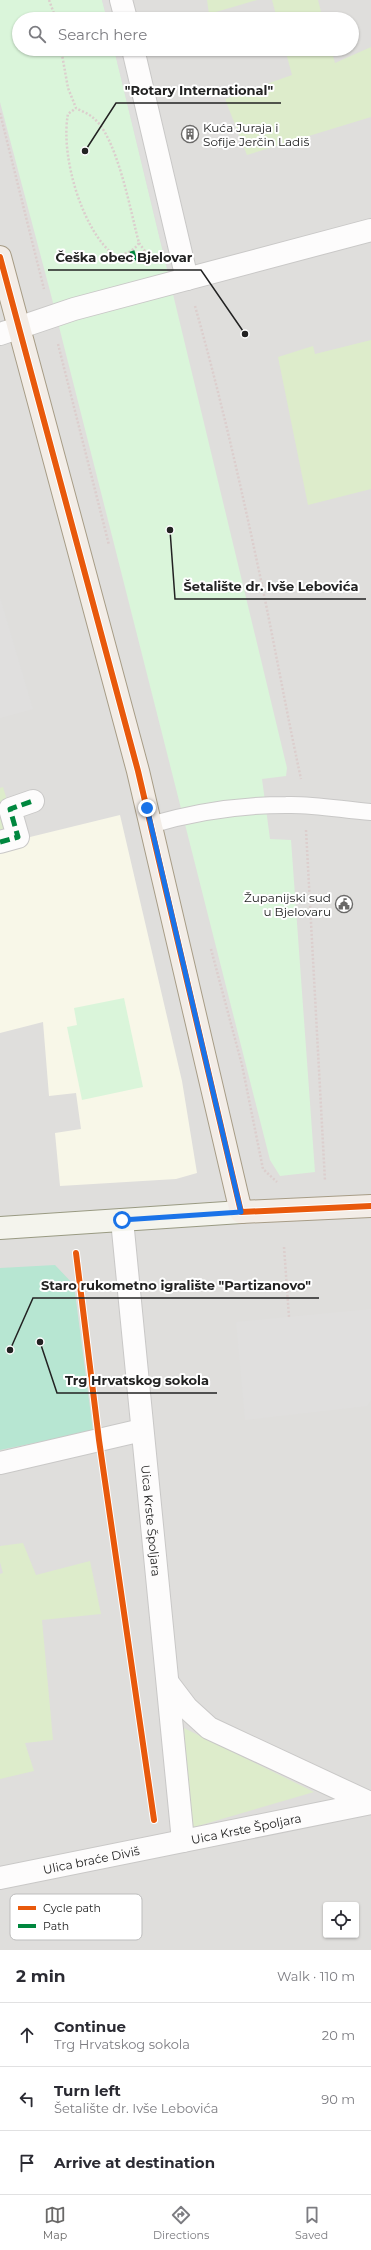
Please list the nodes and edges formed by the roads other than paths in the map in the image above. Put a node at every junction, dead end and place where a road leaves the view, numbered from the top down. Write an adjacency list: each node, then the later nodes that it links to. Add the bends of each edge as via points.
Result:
1 (121, 0): 2 (street)
2 (124, 12)
3 (135, 56): 6 (street)
4 (371, 230): 6 (street)
5 (0, 257): 7 (main road)
6 (186, 279): 7 (street, via 74,309)
7 (9, 330): 10 (main road)
8 (34, 801): 11 (street, via 10,809 18,837)
9 (371, 812): 10 (lane, via 287,804 175,817)
10 (150, 824): 13 (main road)
11 (0, 842)
12 (371, 1206): 13 (main road)
13 (241, 1212): 14 (main road)
14 (122, 1220): 15 (main road); 16 (street, Uica Krste Špoljara)
15 (0, 1228)
16 (142, 1430): 17 (street); 18 (street, Uica Krste Špoljara)
17 (0, 1463)
18 (168, 1683): 19 (street, Uica Krste Špoljara, via 188,1708 209,1728); 20 (street, Uica Krste Špoljara)
19 (370, 1803): 20 (street, Uica Krste Špoljara)
20 (183, 1841): 21 (street, Ulica braće Diviš)
21 (0, 1878)

